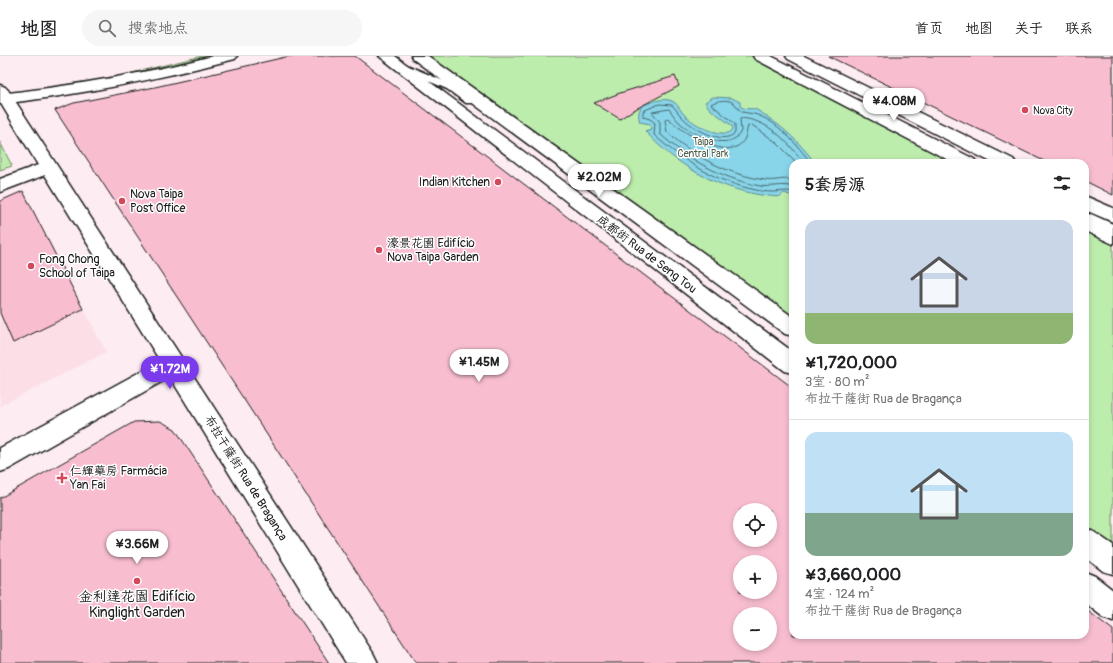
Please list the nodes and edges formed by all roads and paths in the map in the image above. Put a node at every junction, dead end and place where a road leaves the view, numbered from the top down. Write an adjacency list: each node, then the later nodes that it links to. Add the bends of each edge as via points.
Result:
1 (180, 56): 7 (street)
2 (230, 56): 7 (street, via 102,86)
3 (418, 56): 19 (street)
4 (760, 56): 9 (street)
5 (793, 56): 10 (street)
6 (392, 60): 8 (lane, via 450,88); 20 (street, 成都街 Rua de Seng Tou)
7 (1, 93): 11 (street, 布拉干薩街 Rua de Bragança)
8 (469, 101)
9 (960, 159)
10 (999, 159)
11 (49, 167): 12 (street); 21 (street, 布拉干薩街 Rua de Bragança)
12 (0, 186)
13 (1089, 214): 16 (street)
14 (1089, 215): 17 (lane)
15 (1089, 216): 18 (street)
16 (1113, 216)
17 (1113, 229)
18 (1113, 237)
19 (789, 325)
20 (789, 361)
21 (174, 364): 22 (street); 27 (street, 布拉干薩街 Rua de Bragança)
22 (0, 461)
23 (1089, 544): 24 (street)
24 (1113, 561)
25 (1089, 589): 26 (street)
26 (1113, 607)
27 (363, 663)

